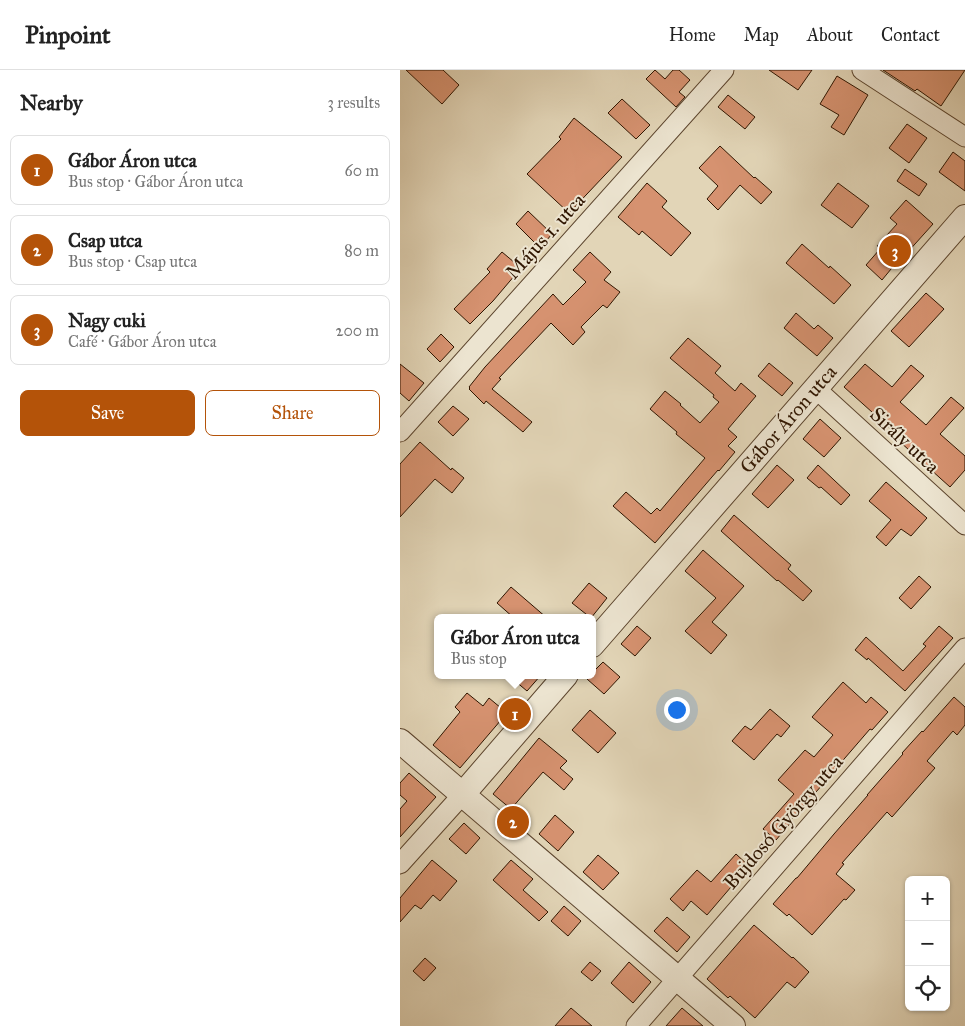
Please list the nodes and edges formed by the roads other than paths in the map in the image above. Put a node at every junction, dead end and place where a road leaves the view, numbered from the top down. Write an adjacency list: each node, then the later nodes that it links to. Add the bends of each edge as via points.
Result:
1 (724, 70): 6 (street, Május 1. utca)
2 (862, 70): 3 (street)
3 (965, 136)
4 (965, 217): 5 (street, Gábor Áron utca)
5 (816, 388): 7 (street, Sirály utca); 8 (street, Gábor Áron utca)
6 (400, 432)
7 (965, 525)
8 (596, 640)
9 (965, 648): 14 (street, Bujdosó György utca)
10 (563, 679): 12 (street)
11 (400, 741): 12 (street)
12 (463, 794): 13 (street); 14 (street)
13 (400, 864)
14 (678, 978): 15 (street, Bujdosó György utca); 16 (street)
15 (636, 1026)
16 (734, 1026)

